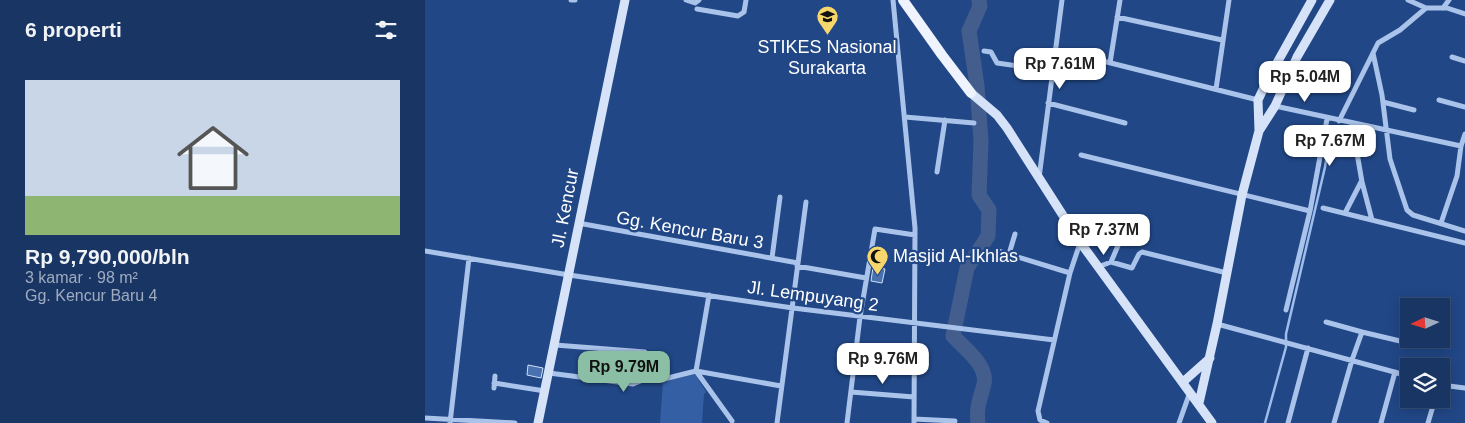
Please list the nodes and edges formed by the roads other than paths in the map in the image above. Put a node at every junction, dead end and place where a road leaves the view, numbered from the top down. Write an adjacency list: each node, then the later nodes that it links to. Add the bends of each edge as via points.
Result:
1 (571, 0): 2 (street)
2 (575, 0)
3 (625, 0): 62 (street, Jl. Kencur)
4 (686, 0): 5 (street, via 695,3)
5 (699, 0)
6 (746, 0): 18 (street, via 744,12 738,16)
7 (893, 0): 38 (street)
8 (903, 0): 30 (main road)
9 (1062, 0): 22 (street)
10 (1120, 0): 20 (street)
11 (1229, 0): 21 (street)
12 (1312, 0): 31 (street)
13 (1330, 0): 35 (street, via 1297,57)
14 (1408, 0): 16 (street)
15 (1449, 0): 17 (street)
16 (1426, 8): 17 (street); 24 (street, via 1400,30 1380,41)
17 (1443, 8): 19 (street)
18 (697, 9)
19 (1465, 14)
20 (1117, 17): 21 (street); 27 (street)
21 (1223, 40): 29 (street)
22 (1055, 49): 27 (street); 28 (street)
23 (984, 50): 28 (street, via 991,52 997,63)
24 (1373, 53): 33 (street); 41 (street)
25 (1452, 57): 26 (street)
26 (1465, 61)
27 (1110, 63): 29 (street)
28 (1052, 71): 34 (street)
29 (1216, 89): 31 (street)
30 (971, 93): 52 (street, via 997,115)
31 (1258, 100): 35 (street); 45 (street)
32 (1439, 100): 36 (street)
33 (1383, 102): 37 (street); 46 (street)
34 (1048, 103): 43 (street); 52 (street)
35 (1275, 106): 39 (street); 45 (street)
36 (1465, 107)
37 (1414, 110)
38 (905, 118): 40 (street); 67 (street)
39 (1327, 118): 41 (street); 59 (street)
40 (945, 120): 42 (street); 50 (street)
41 (1339, 121): 44 (street)
42 (974, 123)
43 (1125, 123)
44 (1352, 124): 46 (street); 54 (street)
45 (1259, 131): 55 (street)
46 (1387, 131): 48 (street); 63 (street, via 1390,158 1407,210 1413,215)
47 (1465, 134): 48 (street)
48 (1461, 146): 51 (street)
49 (1081, 155): 55 (street)
50 (937, 172)
51 (1457, 176): 53 (street); 63 (street)
52 (1039, 178): 68 (street)
53 (1465, 178)
54 (1362, 182): 60 (street); 61 (street)
55 (1242, 195): 59 (street); 79 (street)
56 (780, 197): 74 (street)
57 (806, 202): 76 (street)
58 (1323, 208): 60 (street)
59 (1310, 211): 84 (street)
60 (1345, 213): 61 (street)
61 (1372, 220): 69 (street)
62 (579, 223): 74 (street, Gg. Kencur Baru 3); 80 (street, Jl. Kencur)
63 (1441, 223): 64 (street)
64 (1465, 231)
65 (1015, 234): 72 (street)
66 (1123, 234): 75 (street)
67 (915, 235): 81 (street, via 875,228); 87 (street)
68 (1080, 242): 77 (street); 78 (street)
69 (1465, 242)
70 (998, 251): 72 (street)
71 (425, 252): 73 (street, Jl. Lempuyang 2)
72 (1009, 254): 78 (street)
73 (469, 258): 80 (street, Jl. Lempuyang 2); 113 (street)
74 (772, 258): 76 (street, Gg. Kencur Baru 3)
75 (1111, 262): 77 (street); 79 (street, via 1132,268 1142,252)
76 (797, 265): 81 (street, Gg. Kencur Baru 3); 83 (street)
77 (1098, 267): 102 (street)
78 (1070, 274): 90 (street)
79 (1227, 274): 88 (street)
80 (569, 275): 82 (street, Jl. Lempuyang 2); 92 (street, Jl. Kencur)
81 (867, 278): 85 (street)
82 (709, 296): 83 (street, Jl. Lempuyang 2); 97 (street)
83 (793, 308): 85 (street, Jl. Lempuyang 2); 103 (street)
84 (1287, 310)
85 (860, 316): 87 (street, Jl. Lempuyang 2); 107 (street)
86 (1326, 322): 89 (street)
87 (915, 323): 90 (street, Jl. Lempuyang 2); 109 (street)
88 (1217, 324): 93 (street); 95 (street)
89 (1362, 332): 91 (street); 96 (street)
90 (1054, 340): 121 (street, via 1038,411 1041,420)
91 (1400, 341)
92 (555, 345): 94 (street); 99 (street, Jl. Kencur)
93 (1308, 348): 96 (street); 124 (street)
94 (645, 352)
95 (1210, 358): 102 (street); 110 (street)
96 (1352, 360): 98 (street); 125 (street)
97 (696, 371): 99 (street, via 633,384); 103 (street); 114 (street)
98 (1395, 372): 100 (street); 126 (street)
99 (549, 373): 106 (street, Jl. Kencur)
100 (1400, 373)
101 (495, 376): 106 (street, via 494,386)
102 (1183, 382): 108 (street)
103 (781, 386): 119 (street)
104 (1450, 386): 105 (street)
105 (1465, 388)
106 (545, 390): 118 (street, Jl. Kencur)
107 (851, 392): 109 (street); 120 (street)
108 (1190, 392): 110 (street); 122 (street)
109 (914, 397): 115 (street)
110 (1199, 403): 123 (street)
111 (1432, 408): 127 (street)
112 (425, 418): 113 (street)
113 (450, 421): 117 (street)
114 (732, 421)
115 (915, 421): 116 (street)
116 (955, 421)
117 (515, 423)
118 (538, 423)
119 (777, 423)
120 (847, 423)
121 (1047, 423)
122 (1179, 423)
123 (1213, 423)
124 (1288, 423)
125 (1334, 423)
126 (1381, 423)
127 (1428, 423)

